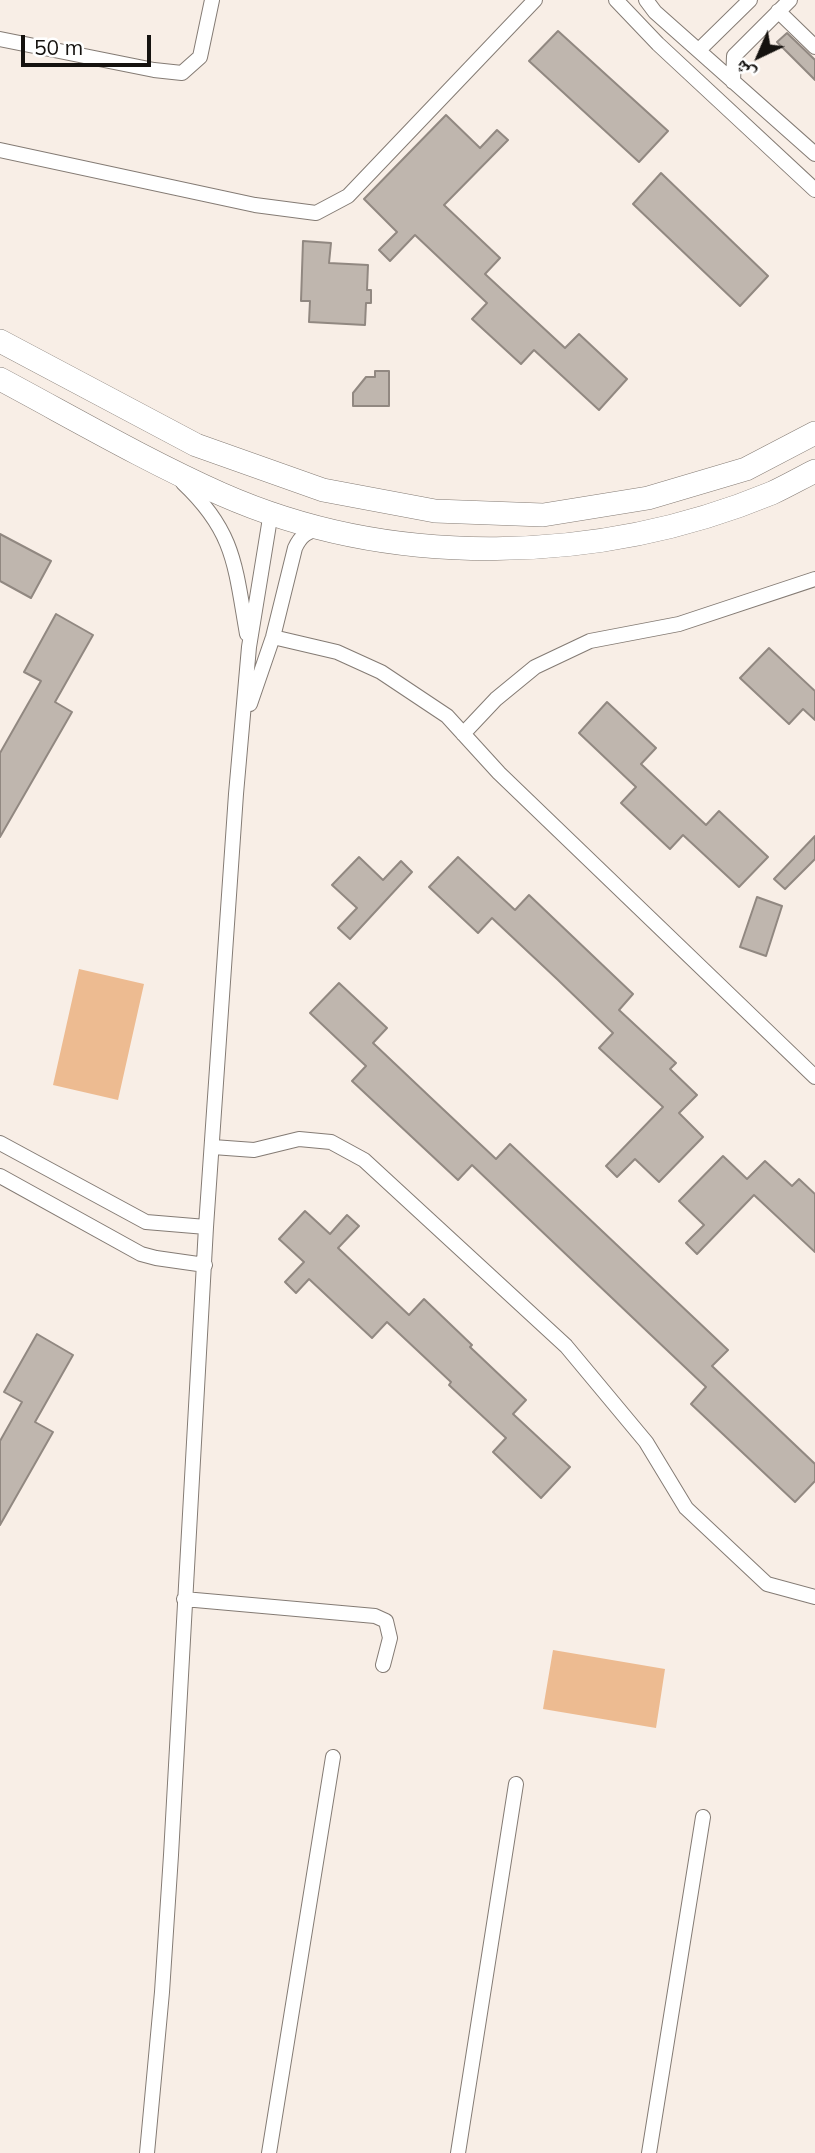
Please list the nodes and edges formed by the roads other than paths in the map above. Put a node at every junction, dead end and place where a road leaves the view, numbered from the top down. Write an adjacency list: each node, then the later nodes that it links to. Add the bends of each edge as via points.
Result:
1 (212, 0): 8 (street, via 200,57 182,73)
2 (535, 0): 12 (street, via 348,196 316,213 255,205)
3 (616, 0): 14 (street)
4 (646, 0): 10 (street)
5 (750, 0): 10 (street)
6 (790, 0): 7 (street)
7 (778, 11): 9 (street); 11 (street, via 734,56)
8 (0, 39)
9 (815, 47)
10 (699, 51): 11 (street)
11 (733, 82): 13 (street)
12 (0, 150)
13 (815, 154)
14 (815, 190)
15 (0, 341): 17 (main road, via 196,445 323,490 435,511 543,515 648,498 746,469)
16 (0, 379): 18 (main road)
17 (813, 434)
18 (150, 459): 20 (main road); 24 (street, via 183,483 217,521 235,565)
19 (815, 471): 21 (main road, via 773,492 678,524 572,545 418,545)
20 (271, 512): 21 (main road); 24 (street)
21 (320, 528): 23 (street, via 306,532 295,548)
22 (815, 579): 26 (street, via 679,624 579,646 535,667)
23 (273, 637): 25 (street); 26 (street, via 337,652 381,672 447,716)
24 (249, 647): 25 (street)
25 (243, 725): 29 (street)
26 (463, 734): 27 (street)
27 (815, 1077)
28 (0, 1143): 31 (street, via 146,1222)
29 (213, 1147): 31 (street); 33 (street, via 254,1150 299,1139 331,1142 364,1160 566,1346 646,1442 686,1508 702,1524 767,1584)
30 (0, 1176): 32 (street, via 141,1254)
31 (206, 1227): 32 (street)
32 (205, 1265): 34 (street)
33 (815, 1597)
34 (184, 1599): 35 (street, via 375,1616 386,1622 390,1638); 39 (street, via 162,1992)
35 (383, 1665)
36 (333, 1757): 40 (street)
37 (516, 1784): 41 (street)
38 (703, 1817): 42 (street)
39 (147, 2153)
40 (269, 2153)
41 (458, 2153)
42 (649, 2153)

